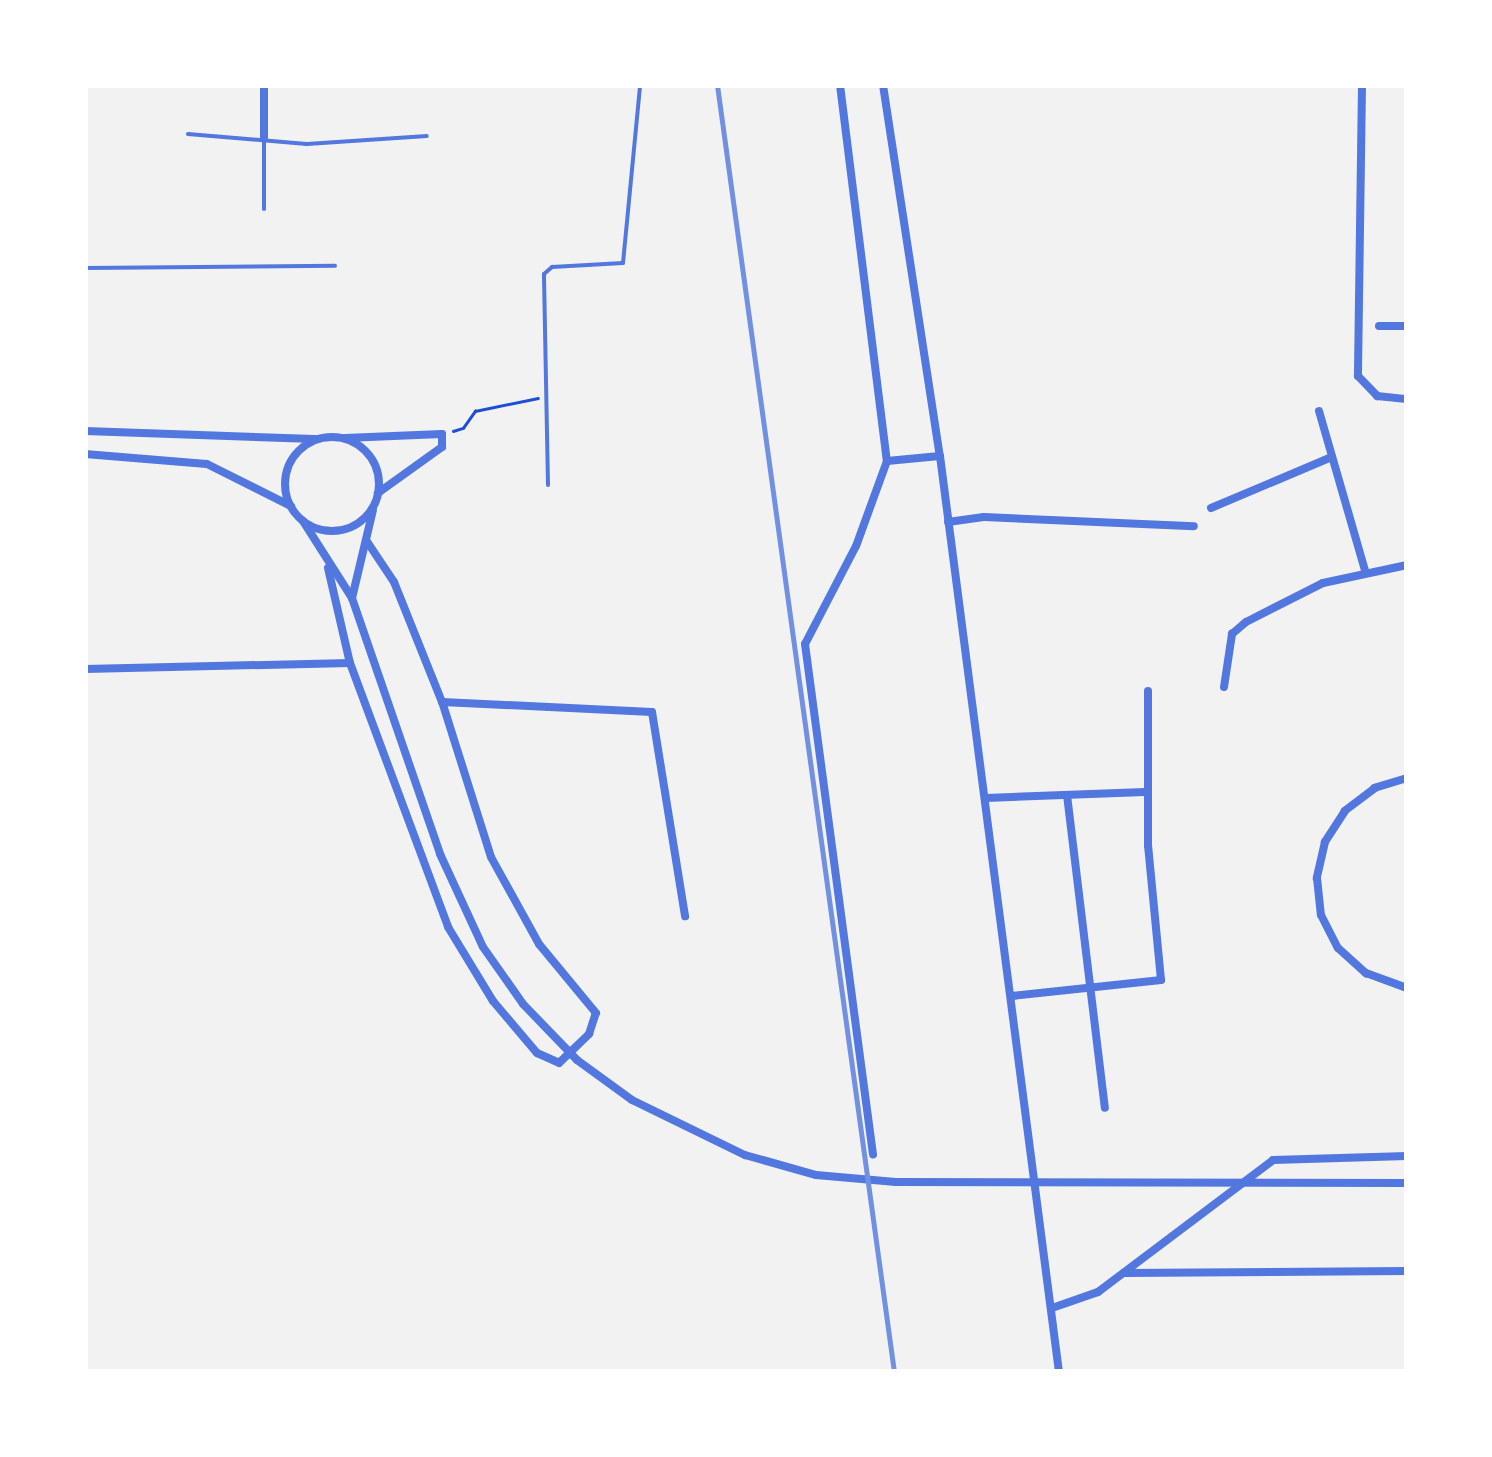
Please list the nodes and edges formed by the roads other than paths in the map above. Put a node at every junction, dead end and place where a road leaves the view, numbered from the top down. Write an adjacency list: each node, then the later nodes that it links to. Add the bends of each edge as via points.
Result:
1 (264, 85): 8 (street)
2 (640, 85): 23 (lane, via 623,263 552,267 544,274)
3 (840, 85): 22 (street)
4 (883, 85): 20 (street)
5 (1362, 85): 14 (street, via 1358,376 1376,396)
6 (188, 134): 8 (lane)
7 (427, 136): 8 (lane, via 307,144)
8 (264, 138): 9 (lane)
9 (264, 209)
10 (335, 266): 11 (lane)
11 (85, 268)
12 (1380, 326): 13 (street)
13 (1407, 326)
14 (1407, 399)
15 (1319, 411): 21 (street)
16 (85, 431): 18 (street, via 252,432)
17 (340, 438): 18 (street); 24 (street, via 373,461); 24 (street, via 442,434 442,448)
18 (317, 440): 26 (street, via 290,463)
19 (85, 454): 26 (street, via 207,464)
20 (940, 456): 22 (street); 29 (street)
21 (1332, 456): 27 (street); 34 (street)
22 (887, 461): 50 (street, via 856,546 805,644)
23 (548, 485)
24 (378, 493): 25 (street)
25 (374, 505): 28 (street, via 342,530); 31 (street)
26 (290, 506): 28 (street)
27 (1210, 508)
28 (303, 520): 32 (street)
29 (948, 522): 30 (street, via 984,516); 44 (street)
30 (1194, 526)
31 (366, 540): 35 (street); 40 (street, via 394,582)
32 (328, 563): 35 (street); 36 (street)
33 (1407, 565): 34 (street)
34 (1365, 570): 38 (street, via 1280,601 1238,628)
35 (352, 598): 52 (street, via 440,854 483,946 523,1004 577,1060 632,1100 745,1156 816,1175 896,1182)
36 (350, 664): 37 (street); 40 (street, via 448,927 493,1002 537,1053 559,1063 589,1034 596,1013 512,900 491,858)
37 (85, 669)
38 (1224, 687)
39 (1148, 691): 42 (street)
40 (442, 702): 45 (street, via 652,712)
41 (1407, 778): 46 (street, via 1364,794 1338,820 1321,854 1317,890 1326,926 1347,957 1377,979)
42 (1145, 792): 43 (street); 47 (street, via 1162,978)
43 (1066, 795): 44 (street); 47 (street)
44 (986, 798): 48 (street)
45 (684, 916)
46 (1407, 988)
47 (1089, 989): 48 (street); 49 (street)
48 (1012, 996): 55 (street)
49 (1105, 1108)
50 (872, 1154)
51 (1407, 1156): 54 (street, via 1273,1160)
52 (1407, 1183)
53 (1407, 1271): 54 (street)
54 (1124, 1273): 55 (street, via 1087,1299)
55 (1052, 1308): 56 (street)
56 (1059, 1372)

